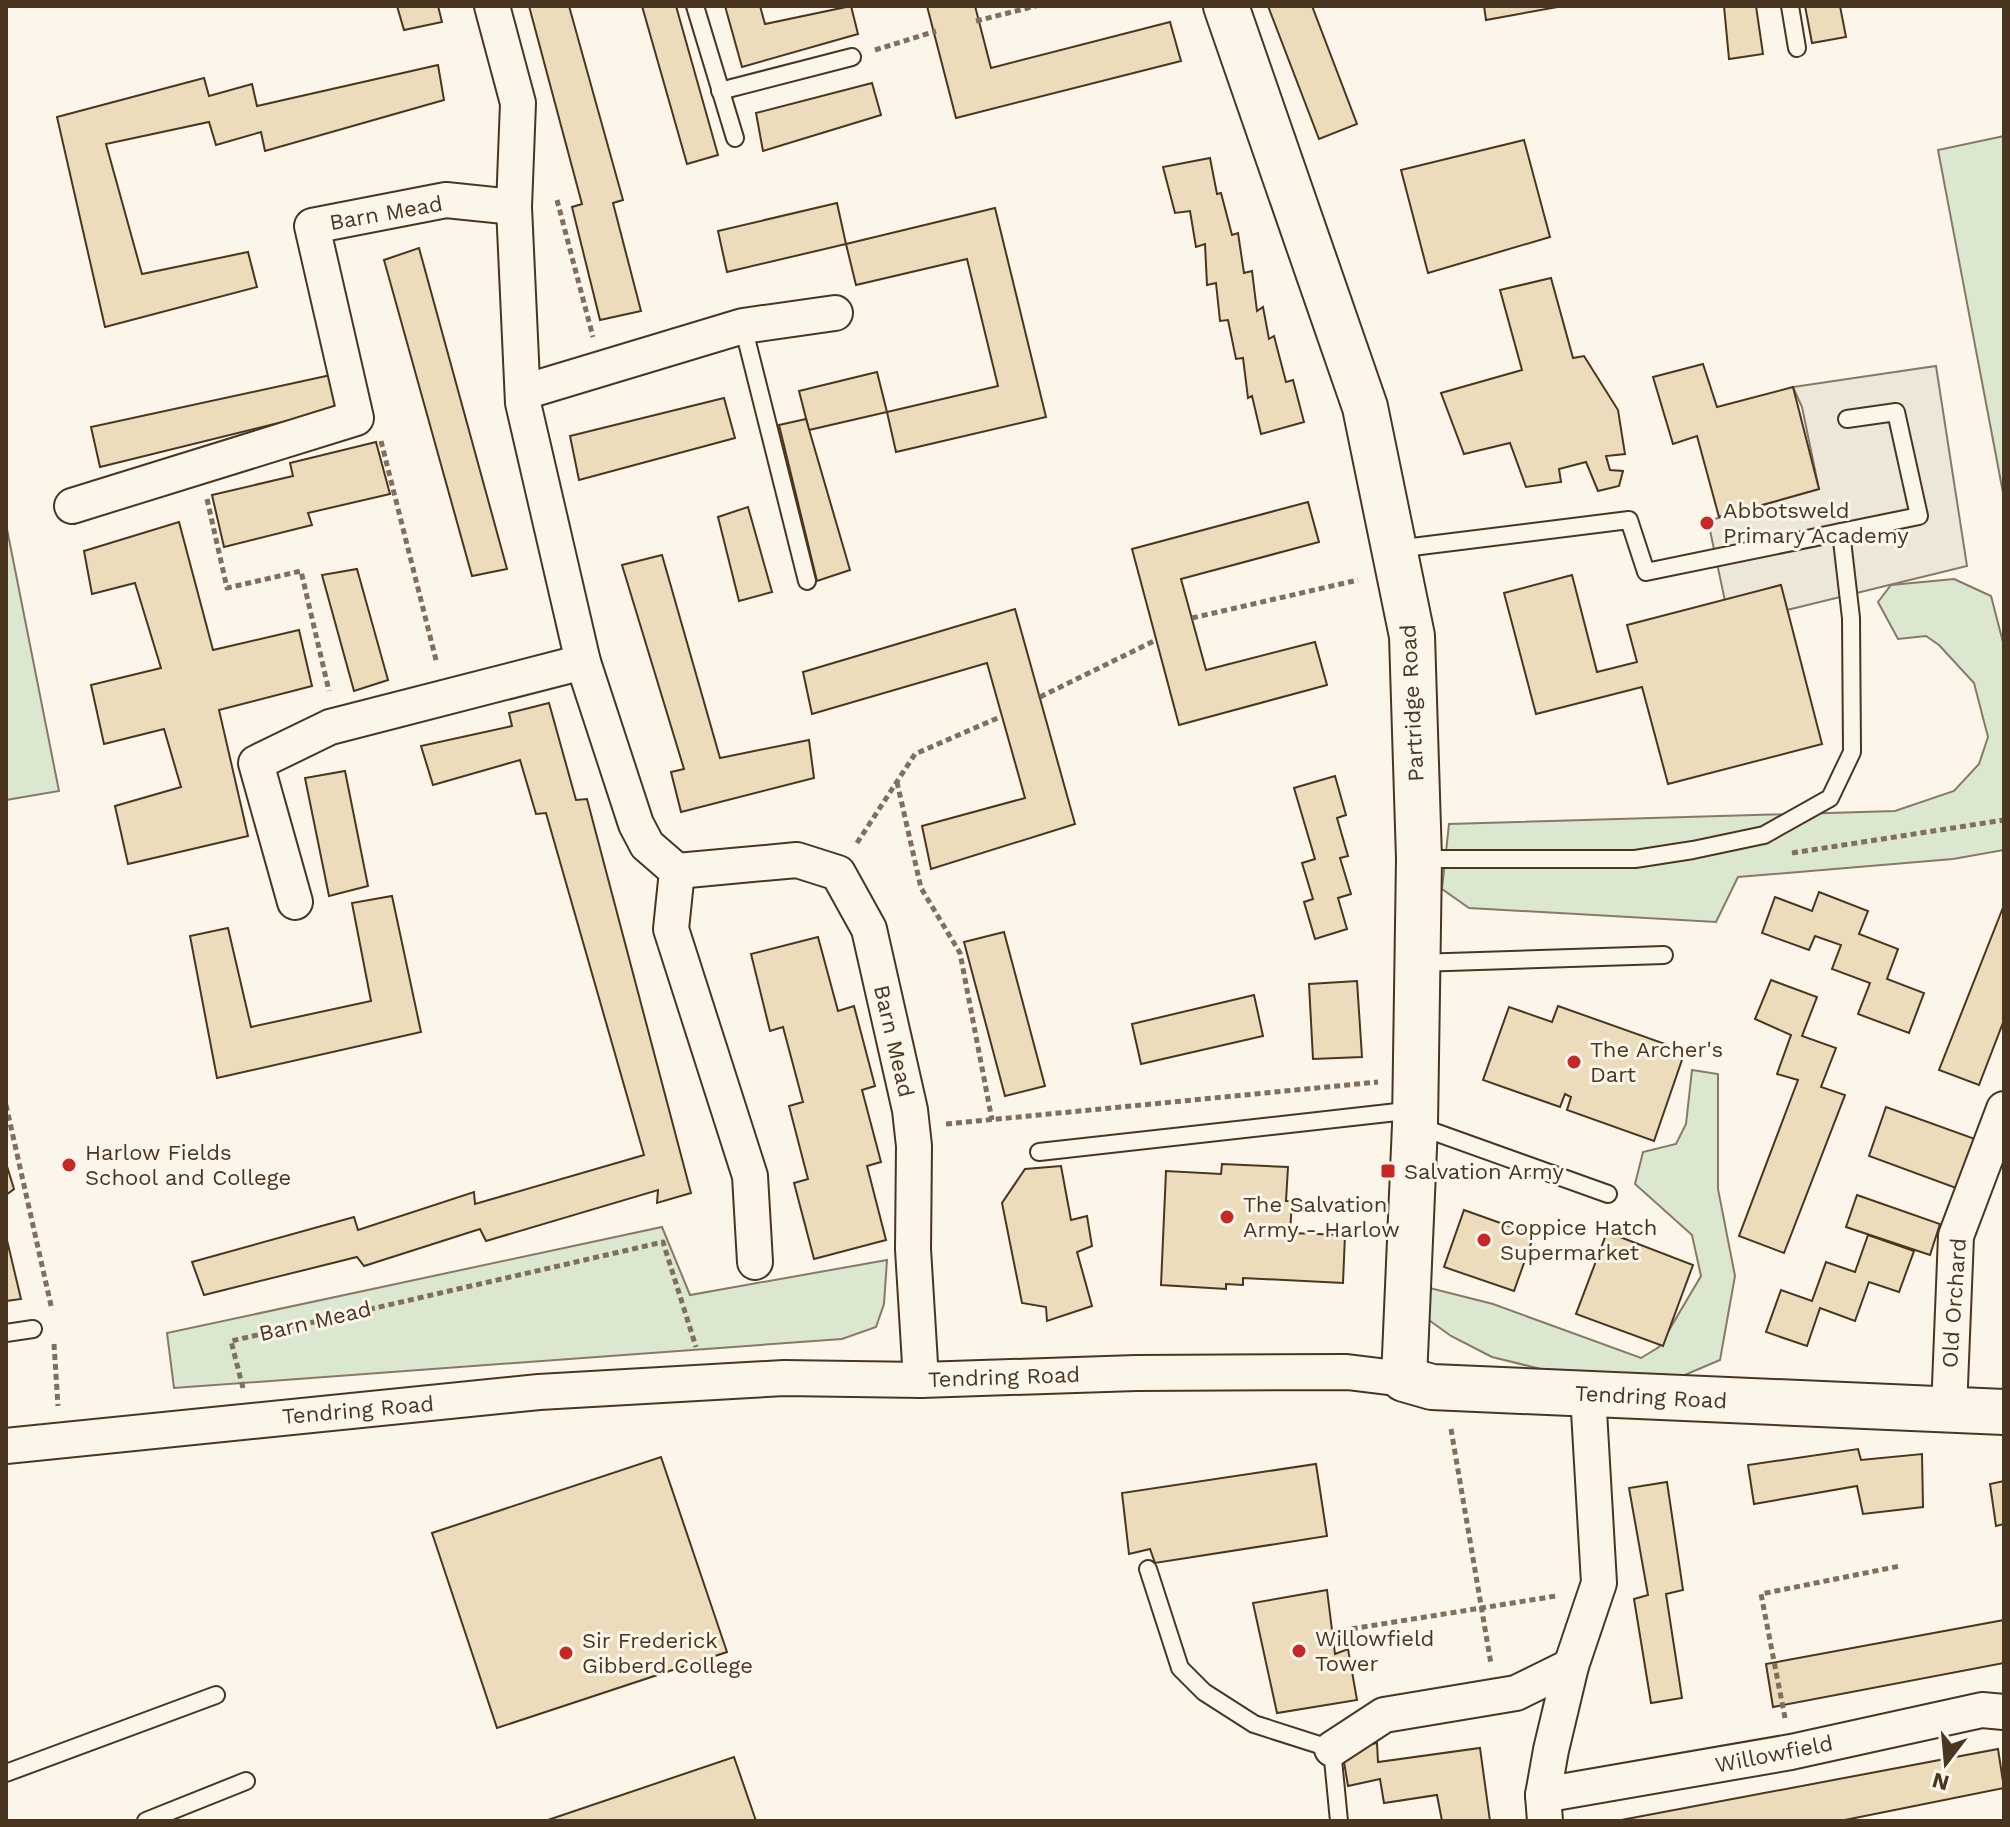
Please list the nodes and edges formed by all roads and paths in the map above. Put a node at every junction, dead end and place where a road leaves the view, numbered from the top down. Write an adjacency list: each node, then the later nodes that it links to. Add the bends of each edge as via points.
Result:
1 (492, 6): 13 (street, via 518,103)
2 (695, 6): 10 (lane)
3 (1036, 6): 6 (path)
4 (1226, 6): 23 (street, Partridge Road, via 1365,407)
5 (1790, 6): 8 (lane)
6 (976, 21)
7 (936, 31): 9 (path)
8 (1797, 48)
9 (852, 57): 10 (lane)
10 (720, 91): 11 (lane)
11 (735, 138)
12 (557, 200): 16 (path)
13 (514, 207): 17 (street); 18 (street, Barn Mead, via 446,200 312,226)
14 (835, 313): 15 (street)
15 (743, 326): 16 (street); 24 (lane)
16 (602, 368): 17 (street)
17 (524, 392): 27 (street)
18 (356, 418): 20 (street); 28 (path, via 381,441)
19 (1847, 419): 22 (lane, via 1896,412 1919,516)
20 (200, 467): 21 (street); 31 (path, via 227,588 301,571)
21 (72, 506)
22 (1841, 532): 23 (lane, via 1646,572 1629,520); 35 (lane, via 1851,618 1852,752 1830,798 1764,835 1679,853 1635,859)
23 (1396, 560): 25 (path); 35 (street, Partridge Road, via 1412,636)
24 (807, 581)
25 (1192, 618)
26 (1156, 640): 29 (path)
27 (583, 662): 28 (street); 36 (street, via 636,824 647,845)
28 (445, 697): 31 (street)
29 (1040, 697)
30 (1000, 717): 32 (path, via 915,754)
31 (338, 725): 38 (street, via 256,763)
32 (897, 782): 37 (path); 44 (path, via 921,888 960,953)
33 (2004, 820): 34 (path)
34 (1777, 855)
35 (1419, 859): 40 (street, Partridge Road)
36 (677, 871): 37 (street, via 797,860); 48 (street, via 671,929 750,1176)
37 (838, 873): 45 (street, Barn Mead, via 869,929)
38 (295, 902)
39 (1664, 955): 40 (lane)
40 (1417, 963): 41 (street, Partridge Road)
41 (1415, 1104): 44 (path); 46 (lane); 47 (lane); 54 (street, Partridge Road)
42 (6, 1105): 49 (path)
43 (2004, 1109): 57 (street, Old Orchard, via 1956,1236)
44 (992, 1120): 45 (path)
45 (912, 1128): 53 (street, Barn Mead)
46 (1039, 1152)
47 (1608, 1194)
48 (755, 1262)
49 (52, 1314)
50 (33, 1329): 52 (lane)
51 (53, 1329): 60 (path)
52 (6, 1333)
53 (921, 1380): 54 (street, Tendring Road, via 1347,1372); 55 (street, Tendring Road, via 784,1378)
54 (1424, 1383): 56 (street, Tendring Road); 65 (path)
55 (707, 1384): 59 (street, Tendring Road, via 539,1392); 59 (path, Barn Mead, via 663,1242 231,1341)
56 (1588, 1394): 57 (street, Tendring Road); 64 (street, Willowfield)
57 (1949, 1410): 58 (street, Tendring Road)
58 (2004, 1412)
59 (251, 1420): 60 (street, Tendring Road)
60 (62, 1438): 61 (street, Tendring Road)
61 (6, 1446)
62 (1900, 1566): 72 (path, via 1761,1594)
63 (1148, 1569): 71 (lane, via 1180,1668 1204,1692 1254,1724)
64 (1597, 1589): 65 (path); 67 (street, Willowfield)
65 (1481, 1608): 66 (path); 69 (path)
66 (1332, 1632)
67 (1571, 1666): 69 (street, via 1516,1693); 75 (street, Willowfield)
68 (216, 1695): 73 (lane)
69 (1496, 1696): 71 (street, via 1384,1715)
70 (2004, 1712): 72 (street, Willowfield, via 1982,1710)
71 (1332, 1749): 77 (lane)
72 (1791, 1752): 75 (street, Willowfield)
73 (6, 1773)
74 (246, 1781): 76 (lane)
75 (1544, 1808)
76 (146, 1821)
77 (1339, 1821)

